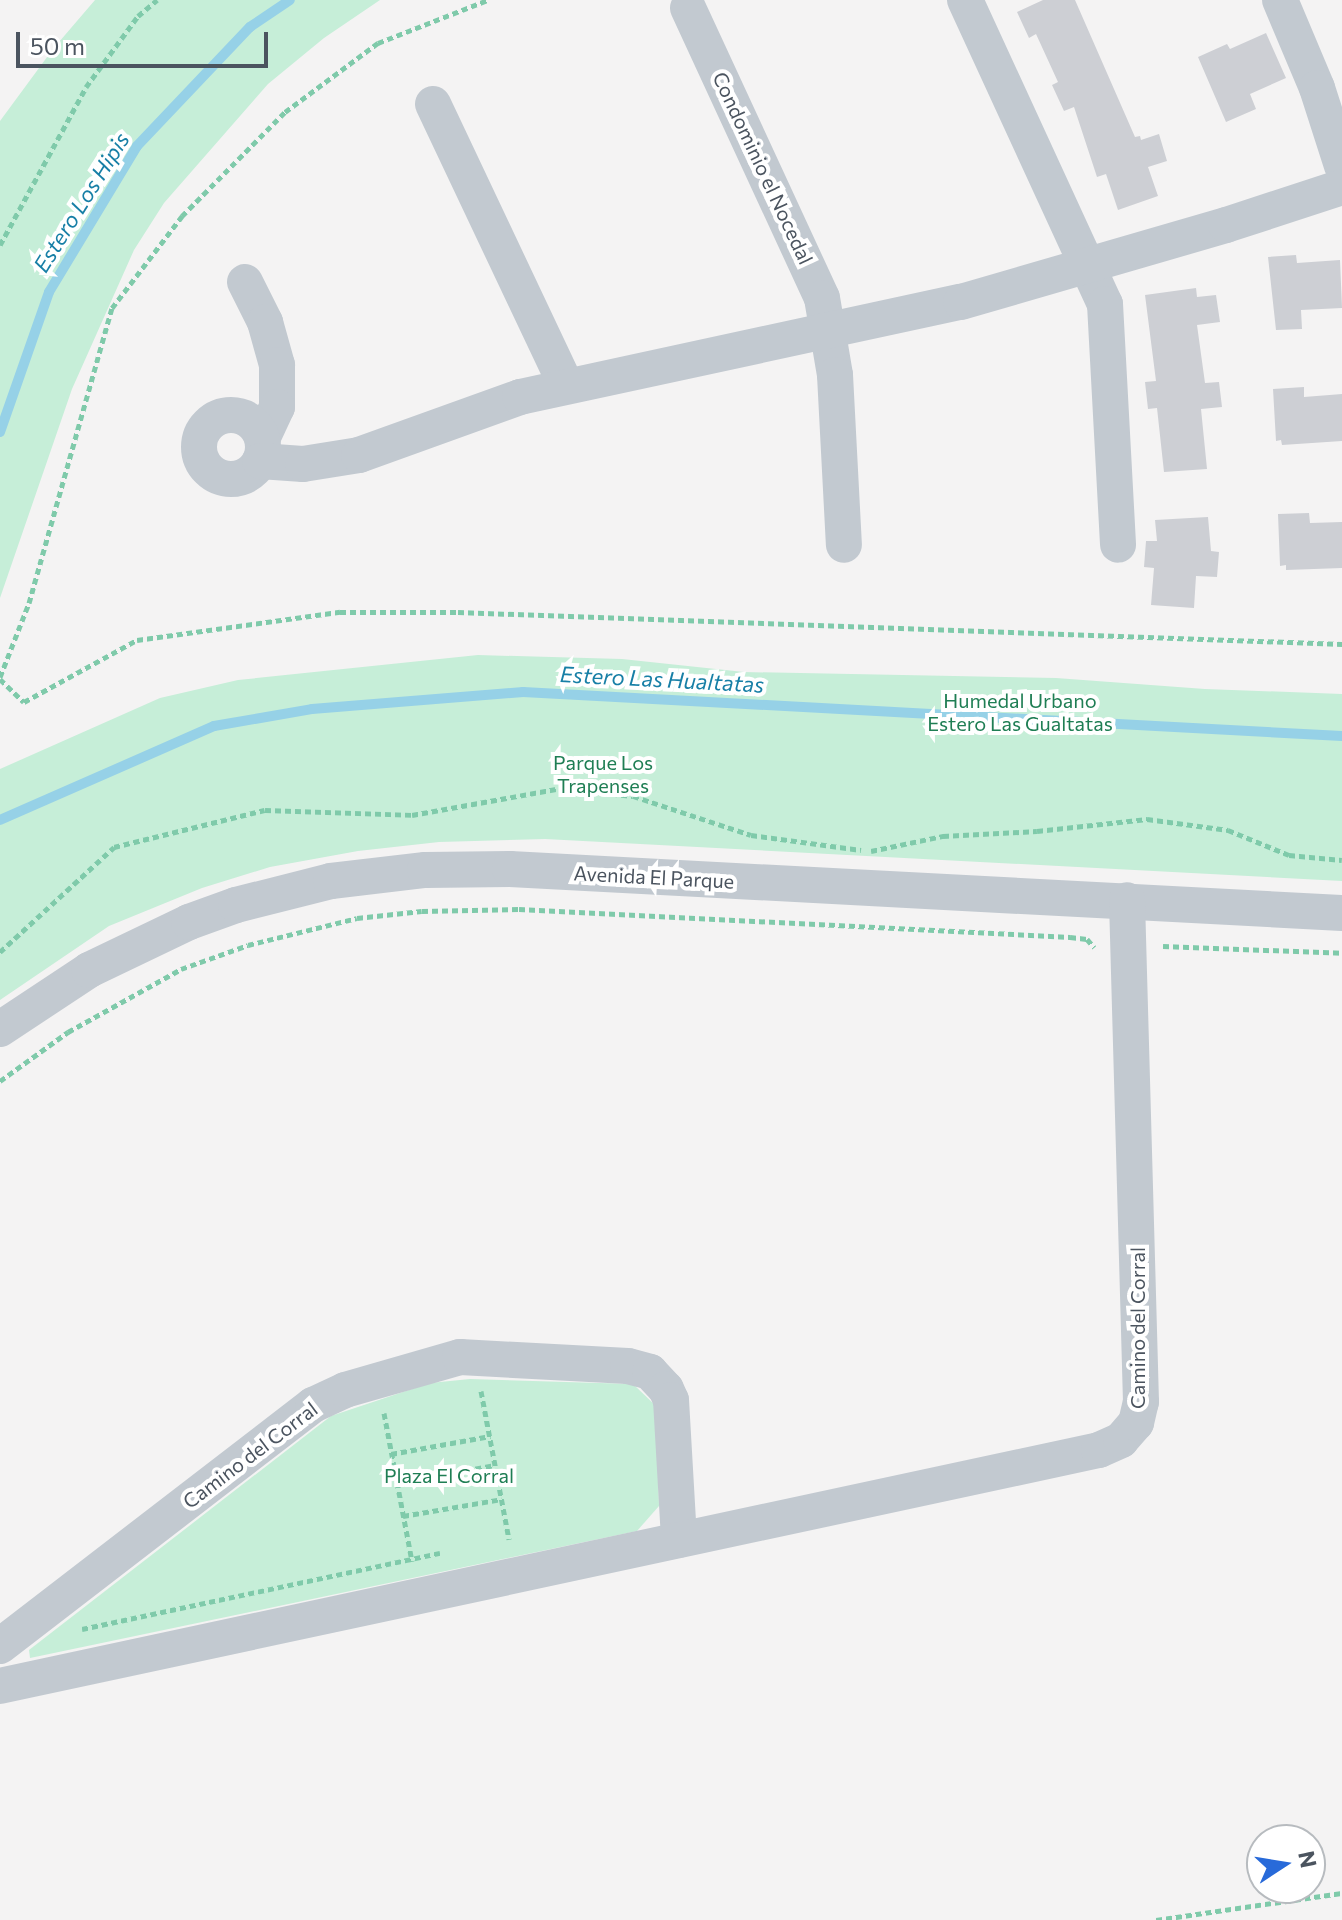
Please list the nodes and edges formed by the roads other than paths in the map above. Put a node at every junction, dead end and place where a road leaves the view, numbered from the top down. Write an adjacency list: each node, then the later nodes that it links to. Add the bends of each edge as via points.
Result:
1 (965, 0): 7 (street)
2 (1280, 0): 5 (street)
3 (688, 8): 9 (street, Condominio el Nocedal, via 808,264)
4 (433, 104): 10 (street)
5 (1342, 166)
6 (1342, 187): 7 (street)
7 (1090, 266): 9 (street); 12 (street, via 1108,320)
8 (245, 282): 10 (street, via 265,322 277,365 277,407 261,450 303,464 359,455 476,411)
9 (830, 331): 10 (street); 11 (street, Condominio el Nocedal)
10 (566, 385)
11 (844, 545)
12 (1118, 545)
13 (1127, 900): 14 (street, Avenida El Parque); 15 (street, Avenida El Parque, via 510,869 378,874 284,892 189,922 89,970); 16 (street, Camino del Corral, via 1113,951 1141,1402 1130,1432 1099,1450)
14 (1342, 913)
15 (0, 1029)
16 (679, 1540): 17 (street, Camino del Corral, via 671,1400 650,1372 628,1366 475,1357 444,1360 313,1405); 18 (street, Camino del Corral)
17 (0, 1646)
18 (0, 1686)

